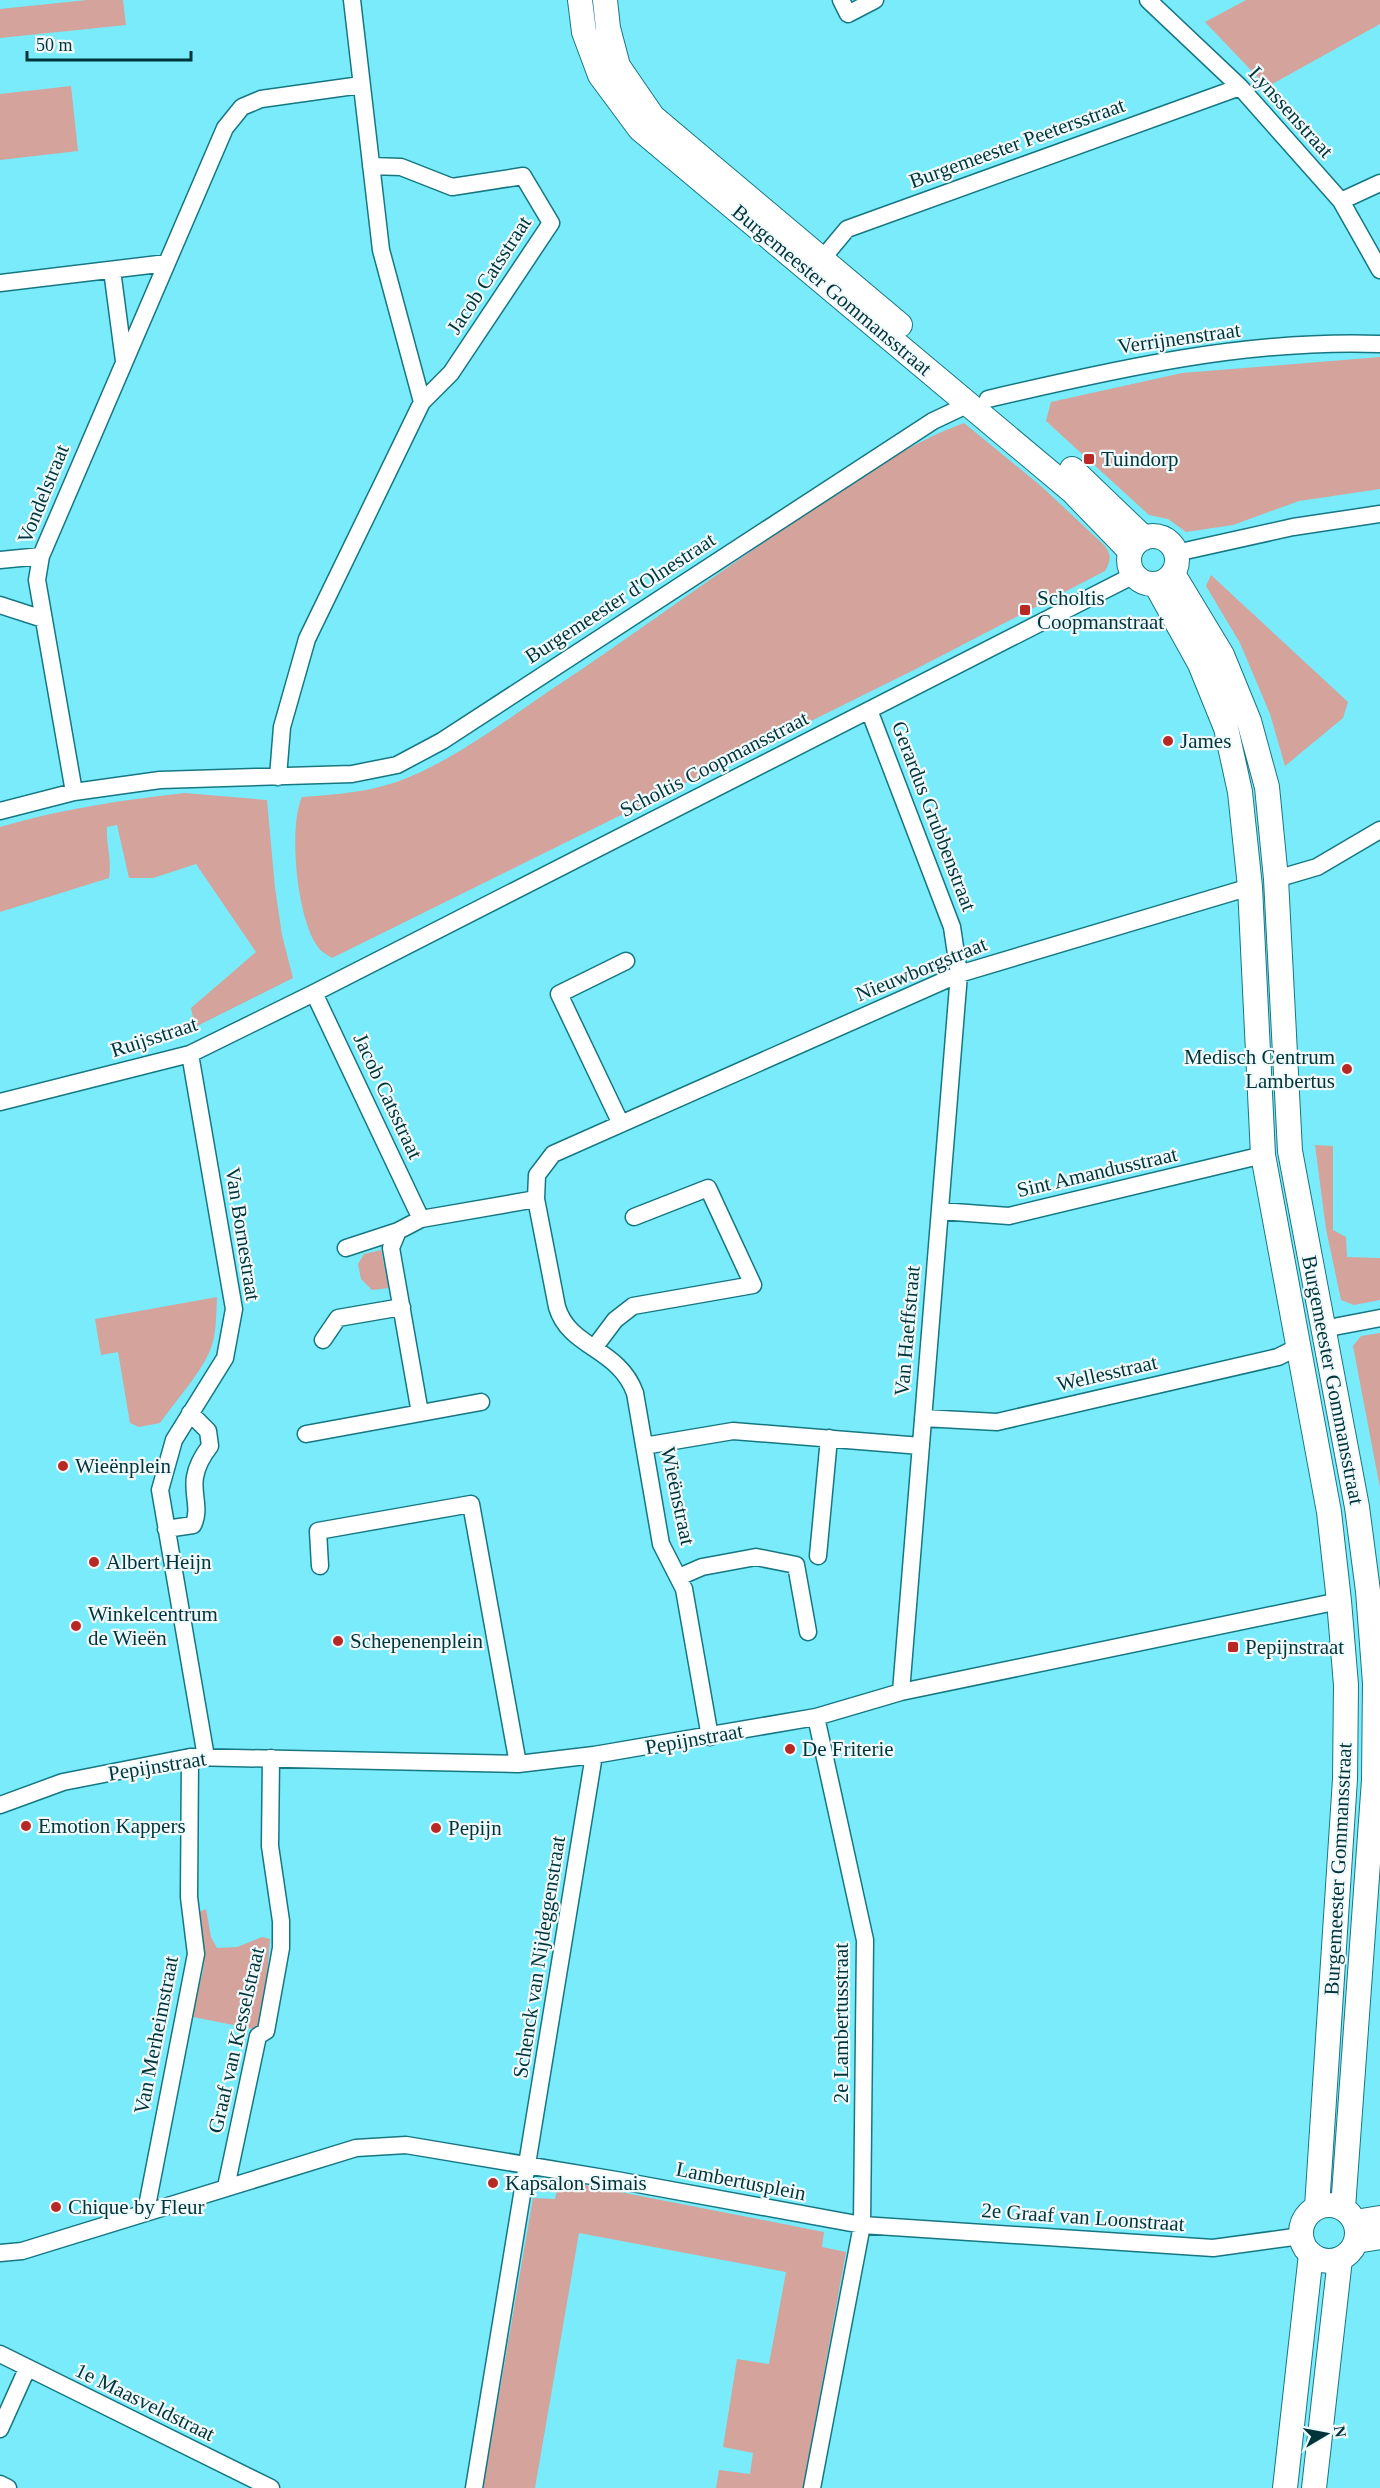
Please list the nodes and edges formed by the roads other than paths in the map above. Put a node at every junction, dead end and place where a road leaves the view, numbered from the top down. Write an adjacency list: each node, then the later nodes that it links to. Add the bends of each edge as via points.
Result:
1 (352, 0): 7 (street)
2 (580, 0): 20 (street, Burgemeester Gommansstraat, via 584,32 600,75 640,129)
3 (605, 0): 12 (street, Burgemeester Gommansstraat, via 618,66 653,117)
4 (841, 0): 5 (street, via 848,14)
5 (875, 0)
6 (1148, 0): 8 (street, Lynssenstraat)
7 (361, 85): 9 (street); 13 (street, Vondelstraat, via 261,99 242,107 225,128)
8 (1240, 87): 11 (street, Lynssenstraat); 12 (street, Burgemeester Peetersstraat, via 847,229)
9 (371, 166): 19 (street, via 381,250); 19 (street, Jacob Catsstraat, via 401,167 452,187 523,176 551,223 451,373)
10 (1380, 183): 11 (street)
11 (1341, 201): 15 (street, Lynssenstraat)
12 (822, 260): 20 (street, Burgemeester Gommansstraat)
13 (167, 263): 14 (street); 18 (street, Vondelstraat)
14 (112, 270): 16 (street); 18 (street)
15 (1380, 270)
16 (0, 283)
17 (1380, 344): 20 (street, Verrijnenstraat, via 1340,342 1202,355 1091,375)
18 (124, 361): 23 (street, Vondelstraat)
19 (422, 402): 30 (street, Jacob Catsstraat, via 307,639 282,727)
20 (979, 402): 22 (street, Burgemeester Gommansstraat, via 1072,491); 30 (street, Burgemeester d'Olnestraat, via 933,421 442,741 397,765 352,774)
21 (1380, 514): 25 (street, via 1293,527)
22 (1137, 545): 25 (street, via 1161,537 1170,543); 26 (street, via 1129,561)
23 (41, 555): 24 (street); 28 (street, Vondelstraat, via 37,580)
24 (0, 560)
25 (1168, 571): 26 (street, via 1143,583); 34 (street, Burgemeester Gommansstraat, via 1222,655 1249,721 1267,787); 35 (street, Burgemeester Gommansstraat, via 1226,728 1240,792)
26 (1134, 575): 29 (street, Scholtis Coopmansstraat)
27 (0, 605): 28 (street)
28 (43, 619): 31 (street, Vondelstraat)
29 (870, 710): 37 (street, Gerardus Grubbenstraat, via 952,927); 38 (street, Scholtis Coopmansstraat)
30 (278, 777): 31 (street, Burgemeester d'Olnestraat, via 160,780)
31 (74, 792): 32 (street, Burgemeester d'Olnestraat)
32 (0, 811)
33 (1380, 830): 34 (street, via 1317,867)
34 (1276, 879): 51 (street, Burgemeester Gommansstraat, via 1289,1140)
35 (1250, 887): 37 (street, Nieuwborgstraat); 42 (street, Burgemeester Gommansstraat)
36 (626, 961): 41 (street, via 560,994)
37 (959, 974): 41 (street, Nieuwborgstraat); 44 (street, Van Haeffstraat)
38 (314, 993): 39 (street, Ruijsstraat); 46 (street, Jacob Catsstraat)
39 (190, 1054): 40 (street, Ruijsstraat); 56 (street, Van Bornestraat, via 234,1309 225,1358)
40 (0, 1102)
41 (621, 1124): 43 (street, Nieuwborgstraat, via 553,1154 537,1174)
42 (1263, 1155): 44 (street, Sint Amandusstraat, via 1010,1216); 53 (street, Burgemeester Gommansstraat)
43 (537, 1199): 46 (street); 54 (street, Wieënstraat, via 559,1313 569,1329)
44 (939, 1212): 58 (street, Van Haeffstraat)
45 (634, 1217): 54 (street, via 708,1188 753,1285 633,1305 619,1315)
46 (421, 1219): 47 (street)
47 (398, 1231): 48 (street); 49 (street, via 391,1248)
48 (346, 1248)
49 (402, 1307): 52 (street, via 338,1318); 57 (street)
50 (1380, 1318): 51 (street)
51 (1323, 1329): 53 (street); 67 (street, Burgemeester Gommansstraat)
52 (323, 1340)
53 (1298, 1347): 58 (street, Wellesstraat, via 1278,1357 996,1422); 68 (street, Burgemeester Gommansstraat, via 1329,1512)
54 (594, 1348): 61 (street, Wieënstraat, via 617,1363 628,1377)
55 (481, 1402): 57 (street)
56 (190, 1413): 63 (street, Van Bornestraat, via 174,1440 160,1490); 63 (street, via 208,1431 210,1446 195,1477 198,1516 193,1525)
57 (420, 1413): 59 (street)
58 (923, 1418): 62 (street, Van Haeffstraat)
59 (306, 1434)
60 (829, 1438): 61 (street, via 733,1431); 62 (street); 64 (street)
61 (644, 1446): 66 (street, Wieënstraat, via 661,1544)
62 (921, 1446): 70 (street, Van Haeffstraat)
63 (166, 1529): 74 (street, Van Bornestraat)
64 (818, 1556)
65 (320, 1566): 76 (street, via 318,1531 471,1504)
66 (679, 1577): 69 (street, via 702,1567 756,1557 796,1565); 72 (street, Wieënstraat)
67 (1374, 1590): 68 (street, Pepijnstraat); 84 (street, Burgemeester Gommansstraat, via 1374,1780)
68 (1340, 1601): 70 (street, Pepijnstraat); 80 (street, Burgemeester Gommansstraat, via 1346,1685 1345,1779)
69 (808, 1632)
70 (901, 1692): 71 (street, Pepijnstraat)
71 (816, 1717): 72 (street, Pepijnstraat); 83 (street, 2e Lambertusstraat, via 865,1940)
72 (710, 1737): 73 (street, Pepijnstraat)
73 (594, 1755): 76 (street, Pepijnstraat); 78 (street, Schenck van Nijdeggenstraat)
74 (198, 1757): 75 (street, Pepijnstraat); 77 (street, Pepijnstraat, via 63,1782); 81 (street, Van Merheimstraat, via 189,1897 195,1954)
75 (271, 1758): 76 (street, Pepijnstraat); 79 (street, Graaf van Kesselstraat, via 270,1846 281,1920 281,1948 266,2031 258,2036)
76 (518, 1764)
77 (0, 1805)
78 (528, 2165): 79 (street, Lambertusplein, via 406,2145 366,2147); 83 (street, Lambertusplein); 94 (street)
79 (226, 2187): 81 (street, Lambertusplein)
80 (1317, 2207): 84 (street, via 1330,2204); 86 (street, via 1305,2217)
81 (146, 2211): 87 (street, Lambertusplein, via 22,2251)
82 (1380, 2218): 84 (street)
83 (862, 2225): 86 (street, 2e Graaf van Loonstraat, via 1213,2248); 95 (street)
84 (1349, 2232): 85 (street); 86 (street, via 1326,2261); 97 (street, Burgemeester Gommansstraat)
85 (1380, 2237)
86 (1306, 2245): 96 (street)
87 (0, 2253)
88 (0, 2354): 89 (street, 1e Maasveldstraat)
89 (27, 2369): 90 (street); 93 (street, 1e Maasveldstraat)
90 (0, 2429)
91 (0, 2484): 92 (street)
92 (8, 2488)
93 (270, 2488)
94 (474, 2488)
95 (812, 2488)
96 (1285, 2488)
97 (1314, 2488)

